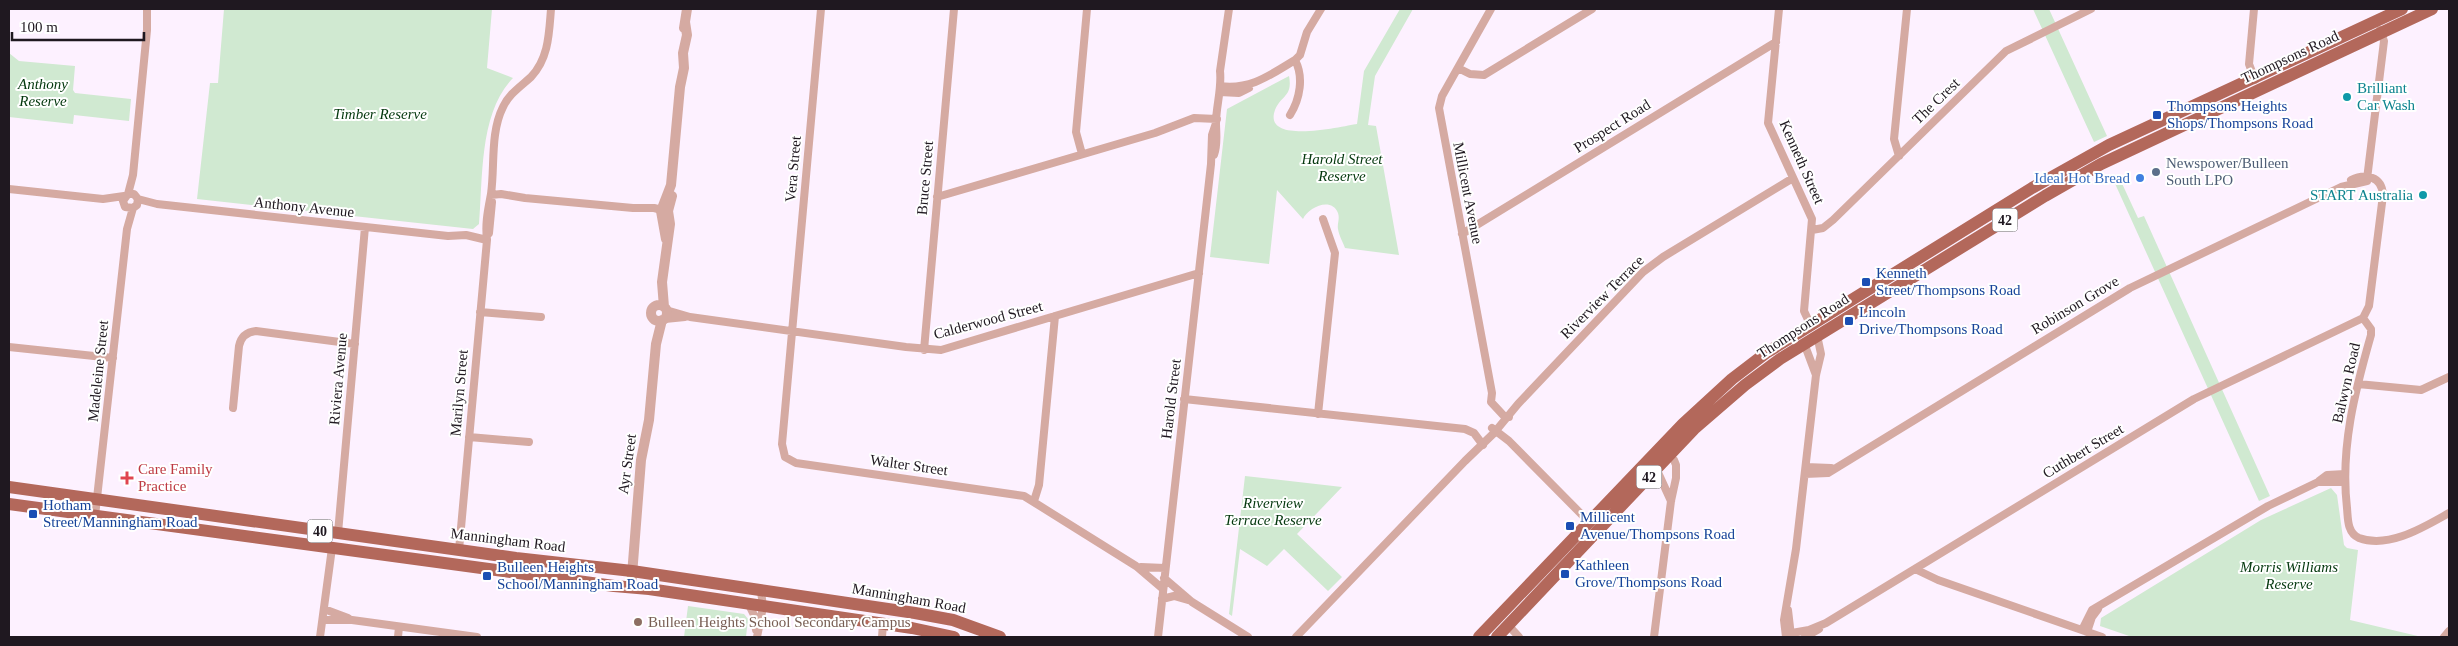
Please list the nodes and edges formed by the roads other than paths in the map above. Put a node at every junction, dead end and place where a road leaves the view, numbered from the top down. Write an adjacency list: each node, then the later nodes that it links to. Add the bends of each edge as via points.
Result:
1 (147, 9): 19 (street, Madeleine Street)
2 (152, 9): 19 (street, Madeleine Street)
3 (551, 9): 32 (street, Marilyn Street, via 548,44 541,62 509,97 500,115)
4 (687, 9): 35 (street, Ayr Street, via 677,52 680,86 672,199)
5 (821, 9): 48 (street, Vera Street)
6 (954, 9): 33 (street, Bruce Street)
7 (1087, 9): 27 (street, via 1076,132)
8 (1229, 9): 24 (street, Harold Street, via 1225,72)
9 (1320, 9): 21 (street)
10 (1492, 9): 22 (street, Millicent Avenue)
11 (1592, 9): 22 (street, via 1484,75 1470,74)
12 (1779, 9): 20 (street, Kenneth Street)
13 (1907, 9): 28 (street, via 1894,139)
14 (2091, 9): 28 (street, The Crest, via 2006,51)
15 (2254, 9): 23 (street, via 2249,64)
16 (2432, 9): 17 (main road, Thompsons Road / 42)
17 (2396, 14): 18 (main road, Thompsons Road / 42)
18 (2378, 27): 23 (main road, Thompsons Road / 42); 30 (street, via 2384,41)
19 (147, 30): 34 (street, Madeleine Street)
20 (1776, 42): 29 (street, Kenneth Street, via 1768,122); 39 (street, Prospect Road)
21 (1296, 60): 24 (street, via 1254,83 1238,88); 25 (street, via 1300,76 1296,104)
22 (1458, 68): 39 (street, Millicent Avenue, via 1439,108)
23 (2257, 83): 47 (main road, Thompsons Road / 42, via 2124,138 2080,161)
24 (1220, 86): 26 (street, Harold Street)
25 (1290, 115)
26 (1217, 118): 27 (street, via 1198,117); 41 (street, Harold Street, via 1212,135 1212,164)
27 (1082, 154): 33 (street)
28 (1899, 156): 38 (street, The Crest, via 1833,220 1823,228)
29 (1793, 178): 38 (street, Kenneth Street, via 1811,214); 60 (street, Riverview Terrace, via 1651,266)
30 (2367, 178): 46 (street, via 2377,190 2380,206 2369,306); 68 (street, Robinson Grove, via 2341,187 2130,288 1824,474)
31 (9, 189): 34 (street, Anthony Avenue)
32 (491, 195): 35 (street, via 506,199); 40 (street, Marilyn Street, via 486,216)
33 (937, 197): 52 (street, Bruce Street)
34 (130, 202): 37 (street, Anthony Avenue); 53 (street, Madeleine Street)
35 (664, 211): 43 (street, Ayr Street, via 670,224)
36 (1323, 219): 59 (street, via 1336,253)
37 (365, 227): 40 (street, Anthony Avenue, via 477,236); 50 (street, Riviera Avenue)
38 (1812, 230): 47 (street, Kenneth Street, via 1804,311)
39 (1462, 234): 60 (street, Millicent Avenue, via 1492,393)
40 (487, 240): 42 (street, Marilyn Street)
41 (1199, 273): 44 (street, Calderwood Street); 57 (street, Harold Street)
42 (480, 312): 45 (street); 62 (street, Marilyn Street)
43 (661, 314): 48 (street, Calderwood Street); 87 (street, Ayr Street, via 641,460)
44 (1055, 316): 52 (street, Calderwood Street, via 945,349); 74 (street, via 1039,485)
45 (541, 318)
46 (2363, 318): 56 (street, Balwyn Road, via 2371,329 2371,335); 86 (street, Cuthbert Street, via 2194,399)
47 (1813, 330): 49 (main road, via 1804,335); 54 (street, Kenneth Street, via 1821,354); 65 (main road, Thompsons Road / 42, via 1732,379)
48 (792, 332): 52 (street, Calderwood Street); 74 (street, Walter Street, via 782,444 783,454 788,459 796,463 1018,494)
49 (1804, 343): 54 (street); 66 (main road, Thompsons Road / 42, via 1738,391 1694,429)
50 (355, 344): 58 (street, via 248,332 239,346); 81 (street, Riviera Avenue)
51 (9, 346): 53 (street)
52 (924, 350)
53 (113, 358): 73 (street, Madeleine Street)
54 (1816, 375): 68 (street, Kenneth Street)
55 (2449, 376): 56 (street, via 2421,390)
56 (2358, 384): 69 (street, Balwyn Road, via 2351,413)
57 (1184, 399): 59 (street); 85 (street, Harold Street)
58 (233, 408)
59 (1318, 414): 64 (street, via 1456,429)
60 (1506, 415): 61 (street, Riverview Terrace)
61 (1495, 430): 64 (street, Riverview Terrace); 79 (street)
62 (469, 437): 63 (street); 83 (street, Marilyn Street)
63 (529, 442)
64 (1480, 443): 115 (street, Riverview Terrace)
65 (1654, 453): 66 (street); 67 (street); 79 (main road, Thompsons Road / 42)
66 (1670, 456): 67 (main road, Thompsons Road / 42); 75 (street, via 1677,471)
67 (1656, 470): 75 (street); 80 (main road, Thompsons Road / 42)
68 (1805, 470): 105 (street, Kenneth Street, via 1784,620)
69 (2345, 474): 70 (street, via 2327,476); 71 (street, Balwyn Road)
70 (2318, 482): 71 (street); 103 (street, via 2255,512 2088,613)
71 (2344, 482): 77 (street, Balwyn Road, via 2349,526 2360,538 2398,538)
72 (10, 487): 73 (main road, Manningham Road / 40); 76 (street)
73 (98, 499): 78 (street, Madeleine Street); 81 (main road, Manningham Road / 40)
74 (1034, 501): 84 (street, Walter Street)
75 (1671, 501): 119 (street)
76 (9, 505): 78 (main road, Manningham Road / 40)
77 (2449, 513)
78 (95, 516): 82 (main road, Manningham Road / 40)
79 (1591, 520): 80 (main road); 99 (main road, Thompsons Road / 42)
80 (1600, 529): 99 (main road, Thompsons Road / 42)
81 (338, 533): 83 (main road, Manningham Road / 40)
82 (332, 548): 89 (main road, Manningham Road / 40); 96 (street)
83 (459, 550): 87 (main road, Manningham Road / 40)
84 (1136, 566): 85 (street, Walter Street); 90 (street, Walter Street)
85 (1165, 568): 88 (street, Harold Street)
86 (1915, 569): 100 (street, Cuthbert Street); 103 (street)
87 (632, 571): 89 (street, Ayr Street); 91 (main road, Manningham Road / 40)
88 (1164, 578): 90 (street, Harold Street); 93 (street)
89 (631, 588): 94 (main road, Manningham Road / 40)
90 (1163, 589): 92 (street, Harold Street)
91 (761, 591): 95 (street); 112 (main road, Manningham Road / 40, via 935,616)
92 (1162, 599): 93 (street, via 1174,596); 113 (street, Harold Street)
93 (1192, 602): 114 (street)
94 (749, 605): 95 (main road, Manningham Road / 40); 109 (street, via 755,620)
95 (763, 607): 101 (main road, Manningham Road / 40); 109 (street)
96 (324, 609): 97 (street); 98 (street)
97 (323, 620): 98 (street); 106 (street)
98 (352, 620): 102 (street)
99 (1504, 620): 116 (main road, Thompsons Road / 42); 117 (main road, Thompsons Road / 42); 118 (street)
100 (1826, 623): 105 (street, Cuthbert Street); 120 (street, Cuthbert Street)
101 (883, 624): 110 (street); 111 (main road, Manningham Road / 40)
102 (399, 627): 107 (street); 108 (street)
103 (2085, 631): 121 (street)
104 (2449, 631): 122 (street)
105 (1790, 636)
106 (320, 637)
107 (398, 637)
108 (477, 637)
109 (756, 637)
110 (882, 637)
111 (954, 637)
112 (1000, 637)
113 (1158, 637)
114 (1248, 637)
115 (1296, 637)
116 (1480, 637)
117 (1497, 637)
118 (1519, 637)
119 (1654, 637)
120 (1805, 637)
121 (2102, 637)
122 (2444, 637)

